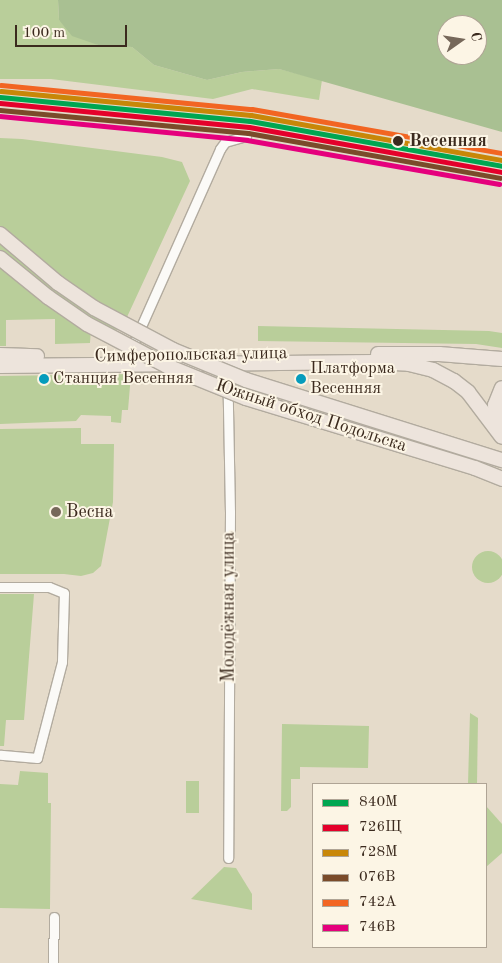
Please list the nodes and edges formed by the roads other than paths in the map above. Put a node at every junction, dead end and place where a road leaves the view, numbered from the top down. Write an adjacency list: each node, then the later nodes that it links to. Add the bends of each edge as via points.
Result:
1 (246, 136): 5 (street, via 225,142 220,149 135,340)
2 (0, 234): 11 (main road, Южный обход Подольска, bridge, via 58,283 94,308 172,350 246,380)
3 (0, 258): 12 (main road, Южный обход Подольска, bridge, via 87,324 167,366 246,398)
4 (0, 356): 5 (main road, Симферопольская улица)
5 (132, 356): 7 (main road, Симферопольская улица)
6 (502, 359): 7 (main road, Симферопольская улица, via 439,354)
7 (227, 360): 8 (main road, Симферопольская улица); 10 (main road, Симферопольская улица, via 409,364 433,370 468,392); 15 (street, Молодёжная улица, via 230,512)
8 (0, 366)
9 (502, 388): 10 (main road, via 494,405)
10 (500, 432)
11 (502, 460)
12 (502, 479)
13 (0, 587): 14 (street, via 49,587 64,593 62,662 37,758)
14 (0, 755)
15 (228, 858)
16 (54, 917): 17 (street)
17 (53, 963)

